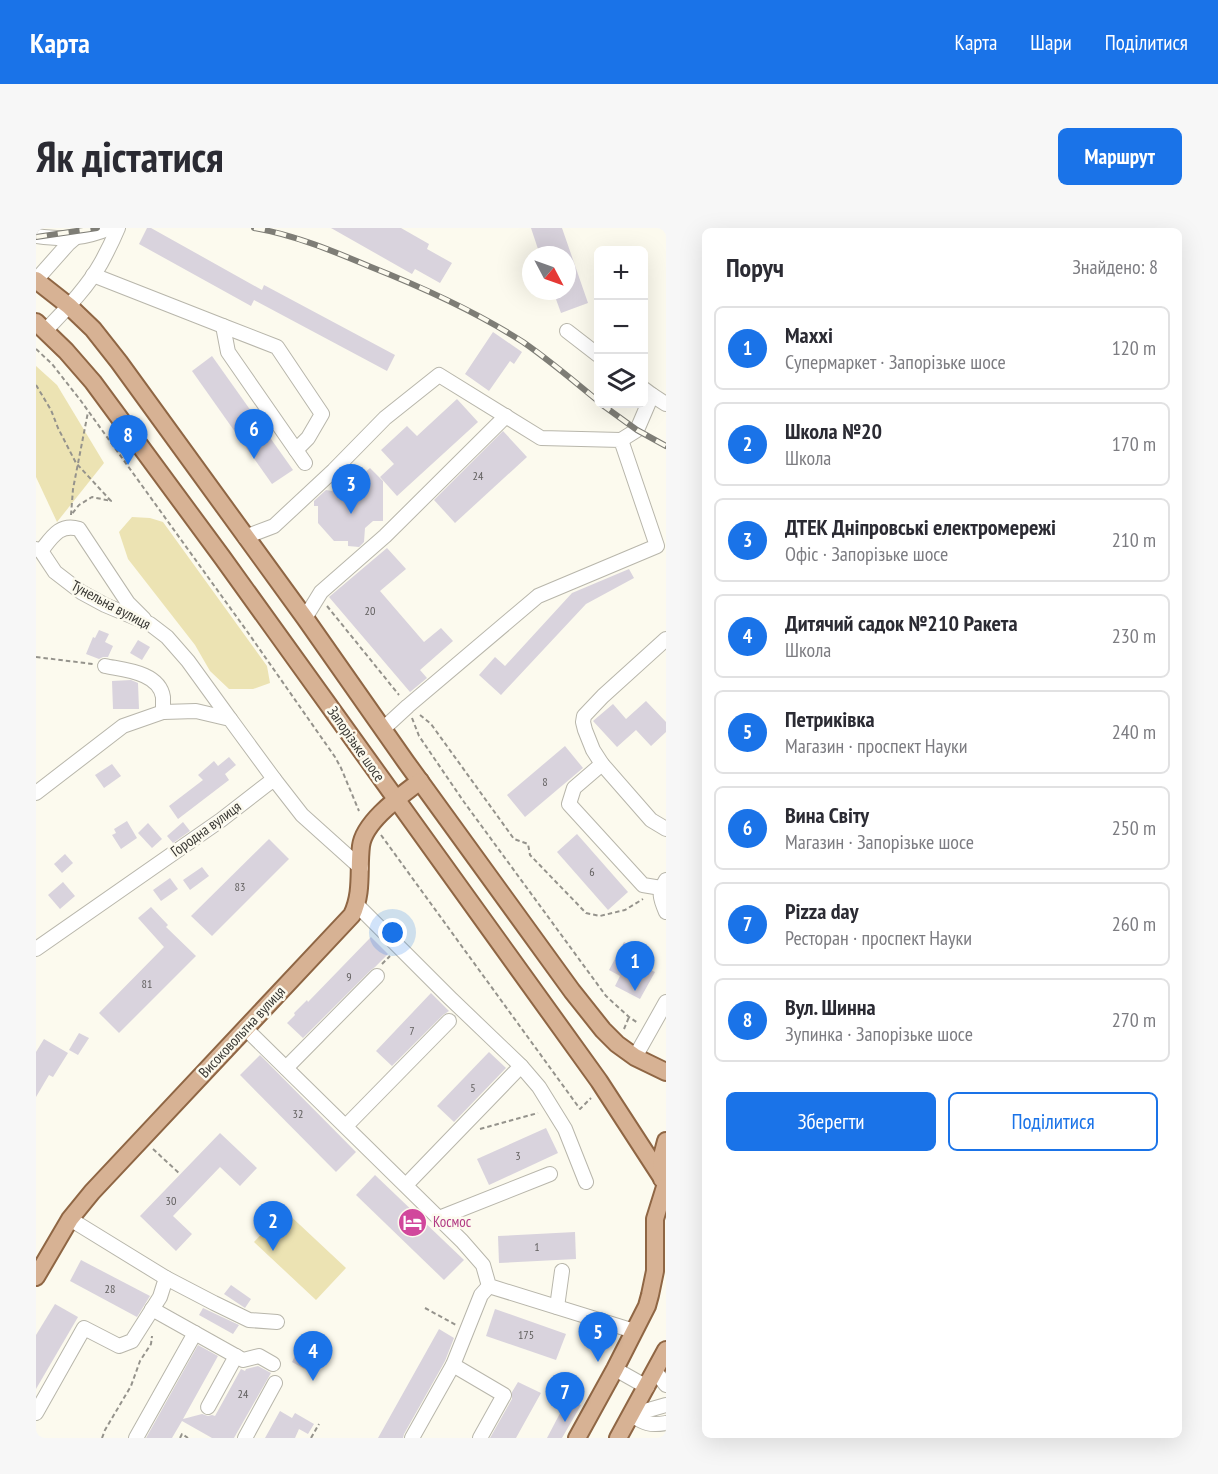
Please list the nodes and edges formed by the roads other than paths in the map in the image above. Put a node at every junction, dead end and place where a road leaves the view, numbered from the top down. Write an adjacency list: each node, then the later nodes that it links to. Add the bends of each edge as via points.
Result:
1 (110, 228): 4 (street)
2 (118, 228): 5 (street)
3 (36, 236): 4 (street)
4 (75, 238): 6 (street)
5 (93, 275): 7 (street); 9 (street)
6 (36, 280): 7 (main road, Запорізьке шосе)
7 (69, 306): 8 (street); 19 (main road, Запорізьке шосе, via 119,362)
8 (41, 326): 32 (main road, Запорізьке шосе, via 100,391)
9 (222, 326): 17 (street, via 228,352); 17 (street, via 277,347 322,414)
10 (567, 331): 11 (street)
11 (597, 354)
12 (648, 392): 13 (street)
13 (666, 404)
14 (643, 408): 16 (street, via 637,430)
15 (506, 416): 16 (street, via 541,438); 19 (street, via 439,375 385,418 274,526); 21 (street, via 385,536 321,592)
16 (621, 440): 27 (street, via 657,546 538,596)
17 (296, 450): 18 (street)
18 (305, 463)
19 (245, 537): 21 (main road, Запорізьке шосе)
20 (38, 550): 22 (street, Тунельна вулиця, via 55,572 81,592); 22 (street, via 61,529 79,529 128,603)
21 (304, 618): 27 (main road, Запорізьке шосе)
22 (150, 624): 26 (street, Тунельна вулиця, via 167,637)
23 (666, 639): 28 (street, via 584,716 592,750)
24 (105, 666): 25 (street, via 137,672 153,680 163,694)
25 (162, 712): 26 (street, via 196,711); 31 (street, via 123,726)
26 (230, 718): 29 (street, Тунельна вулиця)
27 (383, 729): 30 (main road, Запорізьке шосе)
28 (602, 764): 33 (street, via 651,820); 35 (street, via 574,788 569,804 642,885)
29 (274, 779): 34 (street, via 302,815); 38 (street, Городна вулиця)
30 (420, 781): 32 (main road, Високовольтна вулиця); 43 (main road, Запорізьке шосе, via 572,992 603,1030)
31 (36, 794)
32 (396, 800): 34 (main road, Високовольтна вулиця, via 368,828 361,843); 51 (main road, Запорізьке шосе, via 599,1082)
33 (666, 829)
34 (361, 868): 36 (main road, Високовольтна вулиця)
35 (663, 884): 37 (street, via 661,901)
36 (357, 905): 42 (main road, Високовольтна вулиця, via 352,915); 44 (street)
37 (666, 912)
38 (36, 949)
39 (377, 976): 45 (street)
40 (666, 1002): 43 (street)
41 (448, 1022): 47 (street)
42 (245, 1028): 45 (street); 54 (main road, Високовольтна вулиця)
43 (636, 1057): 46 (main road, Запорізьке шосе)
44 (521, 1065): 50 (street, via 565,1129); 52 (street)
45 (286, 1068): 47 (street)
46 (666, 1072)
47 (346, 1126): 52 (street)
48 (666, 1141): 51 (main road, via 661,1160)
49 (550, 1174): 53 (street)
50 (586, 1182)
51 (664, 1184): 62 (main road, via 656,1219 653,1282 647,1306)
52 (406, 1185): 53 (street)
53 (439, 1218): 58 (street, via 483,1265)
54 (70, 1219): 56 (main road, Високовольтна вулиця); 57 (street)
55 (562, 1271): 59 (street)
56 (36, 1278)
57 (166, 1278): 60 (street, via 160,1297); 61 (street, via 249,1320)
58 (489, 1286): 59 (street); 67 (street, via 481,1295)
59 (558, 1307): 62 (street)
60 (148, 1314): 63 (street); 75 (street, via 132,1341 119,1346 84,1328)
61 (277, 1322)
62 (634, 1331): 68 (main road)
63 (195, 1333): 65 (street); 78 (street)
64 (666, 1350): 69 (main road)
65 (236, 1356): 66 (street, via 243,1360 259,1356); 74 (street)
66 (273, 1364)
67 (453, 1365): 80 (street); 81 (street, via 504,1395)
68 (615, 1369): 72 (street); 82 (main road)
69 (655, 1371): 71 (street); 72 (main road)
70 (275, 1383): 79 (street)
71 (666, 1385)
72 (646, 1386): 76 (main road)
73 (666, 1405): 76 (street)
74 (208, 1407)
75 (36, 1413)
76 (631, 1415): 77 (street, via 644,1423); 83 (main road)
77 (666, 1422)
78 (136, 1438)
79 (245, 1438)
80 (412, 1438)
81 (480, 1438)
82 (577, 1438)
83 (618, 1438)

